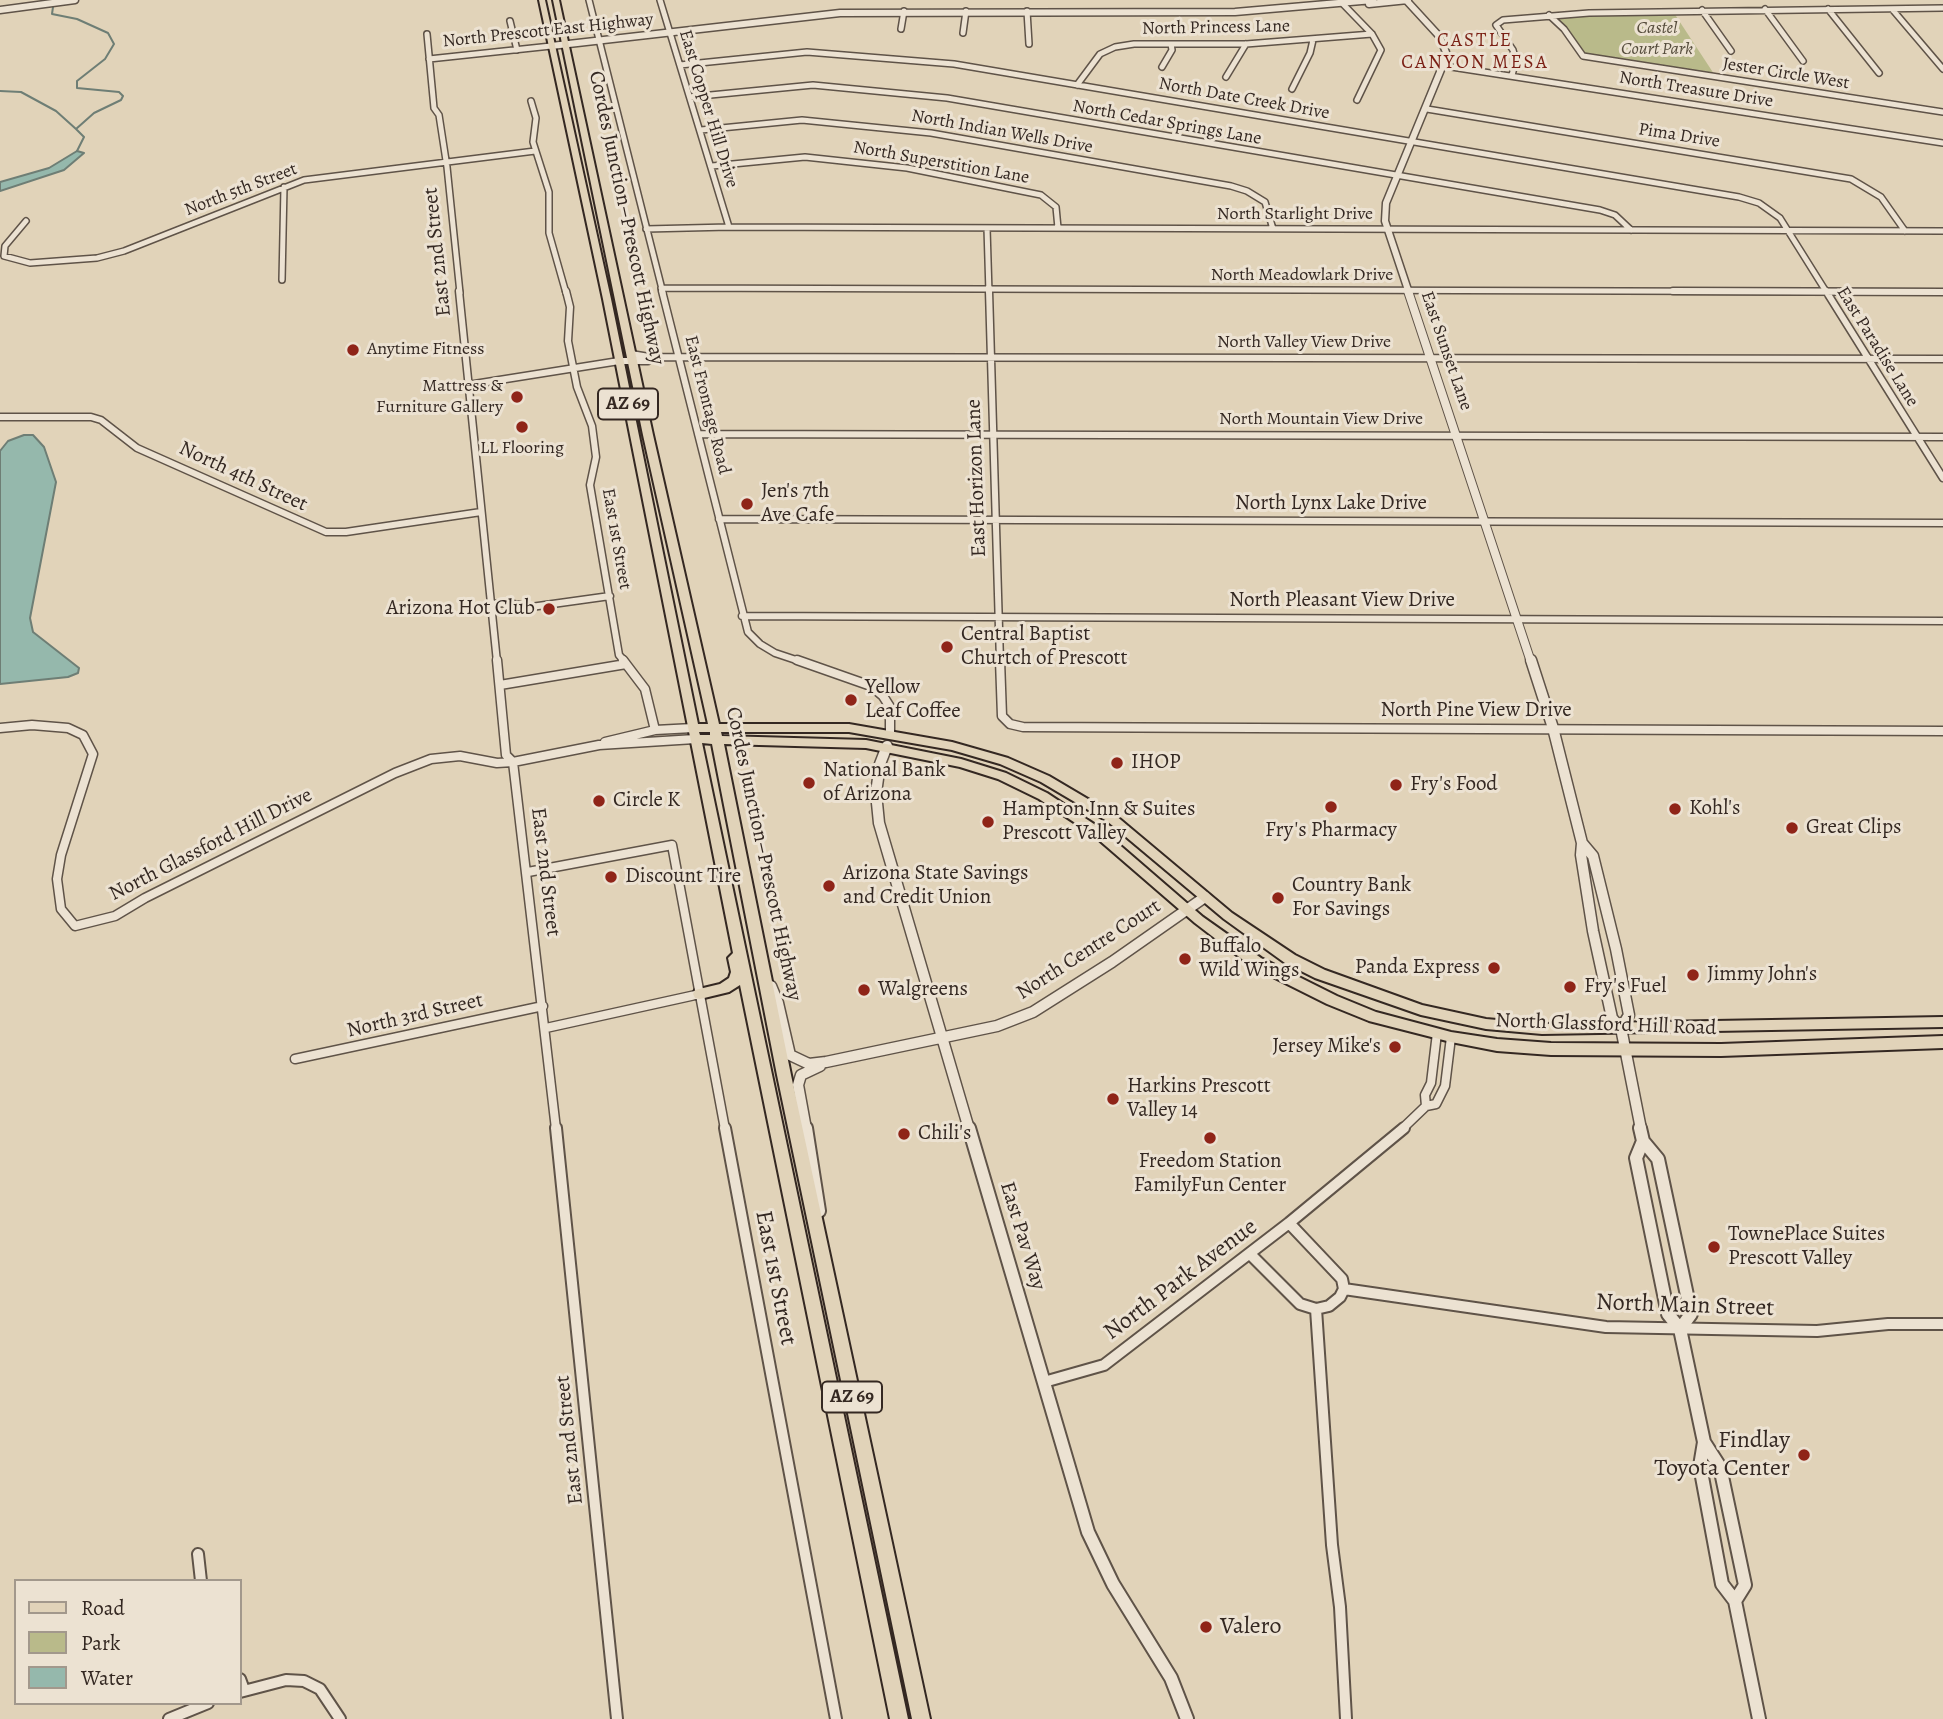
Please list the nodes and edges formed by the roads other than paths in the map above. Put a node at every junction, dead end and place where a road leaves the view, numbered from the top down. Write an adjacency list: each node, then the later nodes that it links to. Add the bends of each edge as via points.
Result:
1 (53, 0): 11 (street)
2 (75, 0): 11 (street)
3 (542, 0): 32 (main road, Cordes Junction–Prescott Highway / AZ 69)
4 (556, 0): 28 (main road, Cordes Junction–Prescott Highway / AZ 69)
5 (589, 0): 26 (street, East Frontage Road)
6 (660, 0): 22 (street, East Copper Hill Drive)
7 (1373, 0): 9 (street, North Prescott East Highway)
8 (1407, 0): 9 (street, North Prescott East Highway); 38 (street, via 1446,46)
9 (1344, 5): 18 (street, North Prescott East Highway, via 1260,14); 25 (street)
10 (1943, 8): 14 (street)
11 (0, 9)
12 (1765, 9): 13 (street); 15 (street); 36 (street)
13 (1828, 9): 14 (street); 41 (street)
14 (1892, 9): 40 (street)
15 (1702, 10): 19 (street); 34 (street)
16 (903, 12): 17 (street, North Prescott East Highway); 21 (street); 22 (street, North Prescott East Highway)
17 (966, 13): 18 (street, North Prescott East Highway); 23 (street)
18 (1027, 13): 29 (street)
19 (1549, 15): 42 (street, via 1503,20 1496,25 1513,50); 50 (street, Jester Circle West, via 1583,57)
20 (510, 21): 33 (street)
21 (901, 29)
22 (670, 32): 26 (street, North Prescott East Highway); 37 (street, East Copper Hill Drive)
23 (963, 33)
24 (428, 34): 35 (street, East 2nd Street)
25 (1372, 34): 27 (street, North Princess Lane); 47 (street, via 1381,50)
26 (599, 40): 28 (street, North Prescott East Highway); 62 (street, East Frontage Road)
27 (1313, 40): 31 (street, North Princess Lane); 45 (street)
28 (566, 44): 32 (street, North Prescott East Highway); 80 (main road, Cordes Junction–Prescott Highway / AZ 69)
29 (1029, 44)
30 (1171, 44): 31 (street, North Princess Lane); 39 (street); 44 (street, North Princess Lane, via 1115,47 1100,54)
31 (1245, 44): 43 (street)
32 (551, 46): 33 (street, North Prescott East Highway); 83 (main road, Cordes Junction–Prescott Highway / AZ 69)
33 (517, 50): 35 (street, North Prescott East Highway)
34 (1731, 51)
35 (429, 59): 55 (street, East 2nd Street)
36 (1803, 61)
37 (680, 65): 44 (street, North Date Creek Drive, via 829,53 954,64); 46 (street, East Copper Hill Drive)
38 (1445, 65): 42 (street, North Treasure Drive); 49 (street, East Sunset Lane)
39 (1162, 66)
40 (1943, 69)
41 (1879, 73)
42 (1512, 75): 53 (street, North Treasure Drive)
43 (1226, 77)
44 (1077, 85): 52 (street, North Date Creek Drive)
45 (1292, 89)
46 (690, 97): 51 (street, East Copper Hill Drive); 57 (street, North Cedar Springs Lane, via 813,85 947,97)
47 (1357, 100)
48 (531, 101): 54 (street, East 1st Street, via 536,118)
49 (1427, 109): 52 (street, East Sunset Lane); 68 (street, Pima Drive, via 1851,179 1881,197)
50 (1943, 112)
51 (701, 130): 56 (street, East Copper Hill Drive); 64 (street, North Indian Wells Drive, via 802,120 931,133 1231,186 1265,202)
52 (1413, 142): 57 (street, East Sunset Lane); 67 (street, North Date Creek Drive, via 1739,197 1773,210)
53 (1943, 143)
54 (535, 151): 55 (street, North 5th Street); 85 (street, East 1st Street, via 549,192 549,233 570,307 568,341)
55 (446, 161): 58 (street, North 5th Street, via 322,176); 87 (street, East 2nd Street)
56 (712, 166): 60 (street, East Copper Hill Drive); 63 (street, North Superstition Lane, via 805,157 907,168 1041,195 1056,207)
57 (1398, 176): 65 (street, East Sunset Lane, via 1386,203); 66 (street, North Cedar Springs Lane, via 1600,210 1615,215)
58 (284, 187): 70 (street, North 5th Street, via 97,258 30,263); 71 (street)
59 (26, 222): 70 (street, North 5th Street, via 5,246)
60 (729, 227): 61 (street, North Starlight Drive); 62 (street, North Starlight Drive)
61 (987, 228): 63 (street, North Starlight Drive); 73 (street, East Horizon Lane)
62 (646, 229): 72 (street, East Frontage Road)
63 (1058, 229): 64 (street, North Starlight Drive)
64 (1273, 229): 65 (street, North Starlight Drive)
65 (1388, 229): 66 (street, North Starlight Drive); 74 (street, East Sunset Lane)
66 (1631, 230): 67 (street, North Starlight Drive)
67 (1788, 230): 68 (street, North Starlight Drive); 75 (street, East Paradise Lane)
68 (1905, 231): 69 (street, North Starlight Drive)
69 (1943, 231)
70 (2, 257)
71 (282, 280)
72 (661, 288): 73 (street, North Meadowlark Drive); 77 (street, East Frontage Road)
73 (988, 288): 74 (street, North Meadowlark Drive); 78 (street, East Horizon Lane)
74 (1409, 291): 75 (street, North Meadowlark Drive); 79 (street, East Sunset Lane)
75 (1827, 292): 76 (street, North Meadowlark Drive); 81 (street, East Paradise Lane)
76 (1943, 292)
77 (679, 356): 78 (street, North Valley View Drive); 80 (street, North Valley View Drive / AZ 69); 90 (street, East Frontage Road)
78 (990, 356): 79 (street, North Valley View Drive); 89 (street, East Horizon Lane)
79 (1431, 357): 81 (street, North Valley View Drive); 91 (street, East Sunset Lane)
80 (632, 358): 83 (street, North Valley View Drive); 115 (main road, Cordes Junction–Prescott Highway / AZ 69)
81 (1869, 359): 82 (street, North Valley View Drive); 92 (street, East Paradise Lane)
82 (1943, 359)
83 (619, 361): 84 (street, North Valley View Drive); 86 (main road, Cordes Junction–Prescott Highway / AZ 69)
84 (583, 368): 85 (street, North Valley View Drive); 86 (street, North Valley View Drive, via 612,368)
85 (574, 370): 87 (street, North Valley View Drive); 100 (street, East 1st Street, via 592,426 596,457 590,485)
86 (622, 375): 114 (main road, Cordes Junction–Prescott Highway / AZ 69)
87 (468, 385): 95 (street, East 2nd Street)
88 (0, 417): 95 (street, North 4th Street, via 101,420 136,448 326,532)
89 (994, 433): 90 (street, North Mountain View Drive); 91 (street, North Mountain View Drive); 97 (street, East Horizon Lane)
90 (698, 434): 96 (street, East Frontage Road)
91 (1457, 435): 92 (street, North Mountain View Drive); 98 (street, East Sunset Lane)
92 (1917, 436): 93 (street, North Mountain View Drive); 94 (street, East Paradise Lane)
93 (1943, 437)
94 (1943, 478)
95 (481, 512): 101 (street, East 2nd Street)
96 (719, 519): 97 (street, North Lynx Lake Drive); 102 (street, East Frontage Road)
97 (996, 520): 98 (street, North Lynx Lake Drive); 103 (street, East Horizon Lane)
98 (1485, 522): 99 (street, North Lynx Lake Drive); 104 (street, East Sunset Lane)
99 (1943, 523)
100 (610, 596): 101 (street, via 531,607); 106 (street, East 1st Street, via 620,655)
101 (491, 604): 107 (street, East 2nd Street)
102 (742, 616): 103 (street, North Pleasant View Drive); 113 (street, East Frontage Road, via 760,645 858,680 883,696 890,707)
103 (1000, 617): 104 (street, North Pleasant View Drive); 108 (street, East Horizon Lane, via 1002,716)
104 (1517, 619): 105 (street, North Pleasant View Drive); 110 (street, East Sunset Lane)
105 (1943, 621)
106 (626, 664): 107 (street); 111 (street, East 1st Street, via 645,689)
107 (500, 685): 120 (street, East 2nd Street, via 506,755)
108 (1010, 724): 110 (street, North Pine View Drive)
109 (0, 728): 120 (street, North Glassford Hill Drive, via 68,728 83,735 93,754 57,879 61,909 75,926 115,916 423,762 460,756)
110 (1553, 729): 112 (street, North Pine View Drive); 121 (street, East Sunset Lane)
111 (655, 730): 114 (street, North Glassford Hill Drive); 117 (street, North Glassford Hill Drive)
112 (1943, 731)
113 (890, 733): 115 (main road, North Glassford Hill Drive, via 849,728); 116 (main road, via 875,739); 119 (main road, North Glassford Hill Road)
114 (694, 734): 115 (main road, North Glassford Hill Drive); 117 (street, North Glassford Hill Drive); 122 (main road, Cordes Junction–Prescott Highway / AZ 69)
115 (716, 734): 116 (main road, North Glassford Hill Drive); 126 (main road, Cordes Junction–Prescott Highway / AZ 69)
116 (831, 741): 118 (main road, North Glassford Hill Drive)
117 (599, 745): 120 (street, North Glassford Hill Drive)
118 (887, 746): 119 (main road, via 908,743); 125 (main road, North Glassford Hill Road, via 1002,776 1043,796 1096,831); 133 (street, East Pav Way, via 876,793 879,823)
119 (960, 748): 124 (main road, North Glassford Hill Road, via 1004,761 1081,798)
120 (513, 762): 123 (street, East 2nd Street)
121 (1582, 843): 131 (street, via 1593,931 1612,1018); 131 (street, via 1593,856 1616,949 1629,1015)
122 (722, 861): 127 (main road, via 720,891 737,972 735,981 724,988); 157 (main road, Cordes Junction–Prescott Highway / AZ 69)
123 (528, 872): 127 (street, East 1st Street, via 672,845); 128 (street, East 2nd Street)
124 (1205, 897): 125 (street, North Centre Court); 131 (main road, North Glassford Hill Road, via 1290,959 1421,1010 1516,1027)
125 (1188, 909): 132 (main road, North Glassford Hill Road, via 1256,962 1293,981 1374,1017); 133 (street, North Centre Court, via 1033,1012 997,1026)
126 (765, 973): 137 (street, North Centre Court, via 778,1003 790,1055 809,1064); 141 (main road, Cordes Junction–Prescott Highway / AZ 69)
127 (700, 993): 130 (street); 156 (street, East 1st Street)
128 (543, 1006): 130 (street, East 2nd Street); 136 (street, North 3rd Street)
129 (1943, 1022): 131 (main road, North Glassford Hill Road)
130 (546, 1028): 155 (street, East 2nd Street)
131 (1621, 1028): 135 (street)
132 (1444, 1035): 135 (main road, North Glassford Hill Road, via 1520,1047); 139 (street, North Park Avenue, via 1445,1086 1436,1104 1426,1106)
133 (942, 1038): 137 (street, North Centre Court); 146 (street, East Pav Way)
134 (1943, 1042): 135 (main road, North Glassford Hill Road)
135 (1626, 1049): 138 (street)
136 (295, 1059)
137 (826, 1062): 141 (street, North Centre Court, via 801,1075 797,1086 817,1186)
138 (1643, 1141): 145 (street, via 1636,1158 1668,1314); 145 (street, via 1658,1159 1691,1314)
139 (1289, 1223): 140 (street, North Park Avenue); 142 (street, via 1338,1272)
140 (1250, 1254): 143 (street, via 1300,1304); 146 (street, North Park Avenue, via 1104,1365)
141 (822, 1261): 158 (main road, Cordes Junction–Prescott Highway / AZ 69)
142 (1344, 1289): 143 (street, via 1329,1306); 145 (street, North Main Street, via 1606,1327)
143 (1316, 1309): 160 (street)
144 (1943, 1324): 145 (street, North Main Street, via 1817,1331)
145 (1680, 1329): 147 (street)
146 (1044, 1382): 159 (street, East Pav Way, via 1088,1532 1113,1584 1171,1678)
147 (1704, 1442): 150 (street, via 1700,1466 1722,1584); 150 (street, via 1720,1467 1745,1585)
148 (198, 1554): 149 (street)
149 (201, 1579)
150 (1735, 1601): 161 (street)
151 (242, 1687): 154 (street, via 304,1681 320,1689)
152 (203, 1705): 153 (street)
153 (169, 1719)
154 (340, 1719)
155 (617, 1719)
156 (836, 1719)
157 (899, 1719)
158 (921, 1719)
159 (1187, 1719)
160 (1346, 1719)
161 (1759, 1719)

